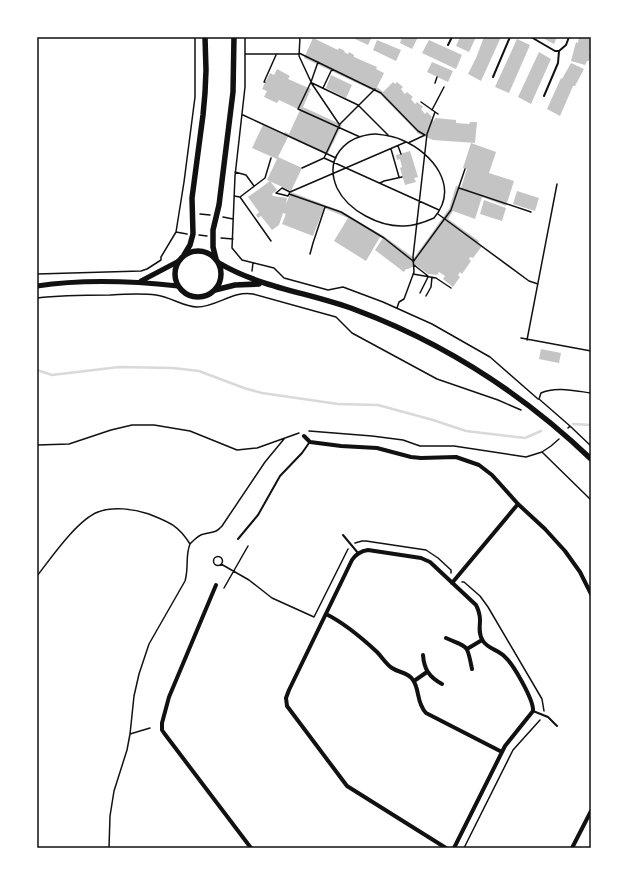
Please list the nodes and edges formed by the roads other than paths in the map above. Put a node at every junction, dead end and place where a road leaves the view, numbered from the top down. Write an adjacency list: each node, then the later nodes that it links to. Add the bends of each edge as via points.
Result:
1 (205, 37): 11 (main road, via 206,70 193,189 193,234)
2 (234, 37): 13 (main road, via 233,92 219,205 212,237)
3 (452, 37): 7 (lane)
4 (510, 37): 9 (lane)
5 (532, 37): 8 (lane, via 554,51)
6 (569, 37): 8 (lane, via 566,45)
7 (448, 45)
8 (559, 51): 10 (lane, via 558,63)
9 (493, 77)
10 (544, 96)
11 (184, 255): 12 (main road); 13 (main road, via 197,250 204,251)
12 (179, 261): 14 (street); 17 (main road, via 175,273)
13 (217, 261): 15 (main road, via 243,276); 18 (main road, via 221,277)
14 (140, 282): 16 (street, via 82,282); 17 (street)
15 (264, 284): 18 (main road, via 235,285); 21 (main road, via 308,294 356,310 441,348 482,372 523,401)
16 (37, 286)
17 (178, 286): 18 (main road, via 189,295 197,297)
18 (214, 290)
19 (304, 436): 20 (street)
20 (310, 442): 22 (street, via 377,448 421,458 464,459 486,470); 24 (lane, via 280,476 258,516)
21 (591, 459)
22 (518, 504): 26 (street); 28 (street, via 565,551)
23 (343, 535): 25 (lane)
24 (238, 539)
25 (358, 553): 26 (street, via 368,550 421,558 430,562); 29 (street, via 352,560)
26 (452, 583): 31 (street, via 476,605 480,614)
27 (216, 585): 42 (street, via 174,683 162,727)
28 (591, 594)
29 (326, 614): 36 (street, via 342,623 391,667 407,674); 43 (street, via 289,690 287,706 347,786)
30 (446, 638): 32 (street)
31 (482, 640): 32 (street); 38 (street, via 509,661 531,699)
32 (467, 648): 34 (street)
33 (423, 654): 35 (street)
34 (472, 669)
35 (427, 672): 36 (street); 37 (street)
36 (414, 681): 40 (street, via 420,704 426,713)
37 (442, 684)
38 (533, 711): 39 (lane, via 543,714); 40 (street)
39 (557, 726)
40 (502, 752): 44 (street)
41 (591, 811): 45 (street)
42 (251, 848)
43 (446, 848)
44 (454, 848)
45 (572, 848)

